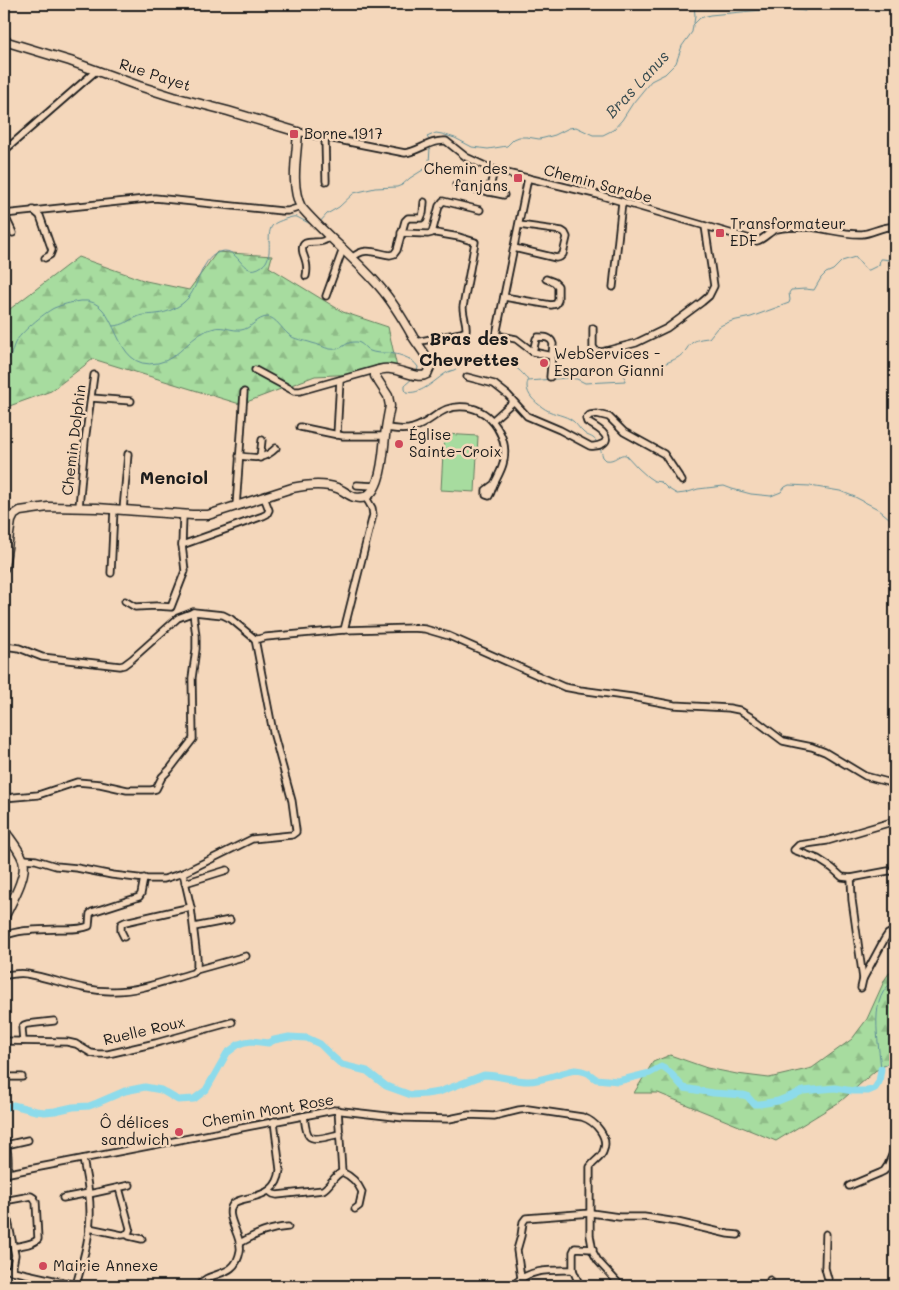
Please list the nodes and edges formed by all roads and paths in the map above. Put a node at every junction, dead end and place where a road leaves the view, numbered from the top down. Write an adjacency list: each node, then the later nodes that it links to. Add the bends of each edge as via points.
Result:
1 (4, 41): 2 (main road, Rue Payet)
2 (97, 70): 3 (main road, Rue Payet, via 174,97); 5 (street)
3 (298, 132): 4 (street, Chemin Sarabe); 14 (main road, via 295,185)
4 (325, 137): 6 (street, Chemin Sarabe, via 405,153 446,140 466,157); 8 (street)
5 (4, 150)
6 (494, 170): 7 (street, Chemin Sarabe); 10 (street)
7 (528, 178): 13 (street, Chemin Sarabe); 18 (street)
8 (326, 181)
9 (456, 185): 10 (street)
10 (489, 192): 11 (street)
11 (504, 195)
12 (424, 202): 22 (street, via 421,218 406,219)
13 (622, 202): 19 (street, Chemin Sarabe); 31 (street)
14 (301, 207): 15 (street, via 282,211 155,198); 24 (main road)
15 (33, 210): 17 (street); 27 (street, via 40,216 52,250)
16 (480, 210): 22 (street, via 443,201 432,233)
17 (4, 214): 21 (street)
18 (519, 225): 25 (street); 25 (street, via 562,231 567,237 563,254 556,258)
19 (705, 226): 20 (street, Chemin Sarabe, via 757,241 773,230 791,228 808,227 856,234); 34 (street, via 714,286 709,296 667,328 636,343 596,351)
20 (895, 227)
21 (13, 233)
22 (401, 233): 28 (street, via 393,255 364,251)
23 (436, 233): 35 (street, via 475,242 463,307 466,331)
24 (330, 236): 26 (main road); 29 (street, via 303,246 308,270)
25 (514, 248): 33 (street)
26 (343, 249): 28 (main road); 32 (street)
27 (45, 258)
28 (352, 258): 35 (main road, via 392,302)
29 (306, 276)
30 (546, 279): 33 (street, via 558,286 556,304)
31 (613, 287)
32 (326, 296)
33 (504, 297): 36 (street, via 496,335 516,340)
34 (593, 328)
35 (416, 342): 38 (main road, via 430,367 426,375)
36 (534, 352): 37 (street); 37 (street, via 537,338 548,338 553,344)
37 (552, 356): 42 (street)
38 (378, 369): 43 (street); 50 (main road, via 375,376 389,401)
39 (255, 370): 43 (street, via 294,391)
40 (94, 375): 45 (street, Chemin Dolphin)
41 (467, 377): 47 (street, via 494,384)
42 (550, 377)
43 (340, 380): 51 (street)
44 (244, 392): 56 (street)
45 (91, 398): 46 (street); 64 (street, Chemin Dolphin)
46 (131, 400)
47 (513, 402): 48 (street); 58 (street, via 529,417 595,447 603,444 606,437 586,419 590,415 606,416 624,432 664,454)
48 (493, 420): 50 (street, via 477,410 459,407 444,409 412,428); 59 (street, via 505,450)
49 (300, 428): 51 (street)
50 (386, 428): 52 (main road)
51 (337, 435): 52 (street)
52 (385, 436): 61 (main road, via 381,473)
53 (262, 440): 57 (street)
54 (276, 448): 57 (street)
55 (128, 454): 67 (street)
56 (239, 456): 57 (street); 65 (street)
57 (260, 458)
58 (682, 481)
59 (494, 484)
60 (357, 485): 61 (street)
61 (375, 486): 62 (main road)
62 (365, 496): 63 (main road, via 354,496 323,485 300,486); 76 (street, via 373,515)
63 (264, 497): 65 (main road); 71 (street, via 269,510 263,516)
64 (79, 507): 66 (main road); 69 (main road, via 48,507)
65 (236, 507): 70 (main road, via 208,515)
66 (114, 509): 67 (main road); 73 (street)
67 (123, 510): 70 (main road)
68 (4, 514): 69 (street)
69 (14, 514): 72 (main road)
70 (183, 515): 71 (street)
71 (182, 545): 74 (street, via 185,571 171,607 136,607)
72 (4, 568)
73 (111, 573)
74 (125, 601)
75 (193, 612): 77 (street, via 223,615); 78 (street, via 178,618 120,666 42,658 19,648); 80 (street, via 196,649 192,678 193,739 156,789 127,790 81,782 38,795)
76 (344, 630): 77 (street); 79 (street, via 425,629 449,636 564,687 674,705 739,710 783,741 812,746 865,776)
77 (255, 639): 86 (street, via 273,732 292,801 296,832 292,836 252,839)
78 (4, 646)
79 (895, 784)
80 (4, 798)
81 (895, 821): 88 (street, via 827,841 798,845 794,850 818,859 842,877)
82 (4, 831): 83 (main road)
83 (23, 860): 87 (street); 91 (main road, via 23,878)
84 (227, 870): 89 (street)
85 (895, 871): 88 (street)
86 (183, 873): 87 (street, via 164,879); 89 (street)
87 (144, 878): 95 (street, via 139,897 92,912 87,927 14,932)
88 (851, 878): 100 (street)
89 (185, 883): 90 (street)
90 (191, 907): 93 (street); 96 (street, via 121,924)
91 (5, 913)
92 (230, 920): 93 (street)
93 (194, 927): 98 (street)
94 (895, 931): 100 (street, via 884,940)
95 (4, 936)
96 (124, 937)
97 (246, 956): 98 (street)
98 (196, 970): 99 (street, via 134,989 115,991 98,991 24,973)
99 (4, 975)
100 (863, 979): 101 (street)
101 (861, 988)
102 (54, 1022): 105 (street, via 24,1025)
103 (232, 1022): 105 (street, Ruelle Roux, via 108,1054 91,1053 67,1042)
104 (4, 1041): 105 (street, Ruelle Roux)
105 (23, 1041)
106 (4, 1077): 107 (street)
107 (22, 1077)
108 (338, 1110): 109 (street, Chemin Mont Rose); 111 (street); 126 (street, Chemin Mont Rose, via 404,1118 449,1119 469,1115 494,1116 528,1109 588,1119 602,1133 604,1140 600,1157 590,1167)
109 (304, 1116): 110 (street, Chemin Mont Rose); 111 (street, via 311,1138)
110 (274, 1121): 115 (street, Chemin Mont Rose); 121 (street, via 280,1170 276,1184)
111 (340, 1134): 116 (street)
112 (28, 1140): 113 (street)
113 (5, 1142): 117 (street)
114 (895, 1148): 119 (street, via 884,1171)
115 (83, 1159): 117 (street, Chemin Mont Rose); 122 (street)
116 (342, 1172): 121 (street, via 322,1190 277,1195); 125 (street, via 354,1180 362,1192 359,1206)
117 (6, 1173)
118 (130, 1185): 120 (street)
119 (849, 1186)
120 (118, 1188): 122 (street); 129 (street, via 130,1228)
121 (268, 1191): 135 (street, via 233,1204 230,1216)
122 (89, 1194): 123 (street); 128 (street)
123 (63, 1198)
124 (4, 1201): 133 (street); 136 (street, via 31,1196 36,1202 38,1239)
125 (355, 1209)
126 (590, 1213): 131 (street, via 669,1220); 137 (street, Chemin Mont Rose); 141 (street, via 524,1220 517,1250)
127 (288, 1227): 135 (street, via 265,1231)
128 (89, 1228): 129 (street); 142 (street)
129 (126, 1234): 134 (street)
130 (826, 1234): 148 (street, via 825,1268)
131 (738, 1235)
132 (4, 1238): 133 (street)
133 (11, 1239): 136 (street)
134 (142, 1239)
135 (240, 1243): 143 (street, via 237,1260 232,1267)
136 (14, 1247): 140 (street)
137 (593, 1249): 139 (street, via 575,1248); 147 (street, Chemin Mont Rose, via 598,1261)
138 (4, 1269): 140 (street)
139 (573, 1270): 141 (street, via 541,1271); 146 (street)
140 (12, 1271): 142 (street)
141 (521, 1278): 144 (street); 145 (street)
142 (76, 1286)
143 (198, 1286)
144 (513, 1286)
145 (524, 1286)
146 (580, 1286)
147 (620, 1286)
148 (830, 1286)

